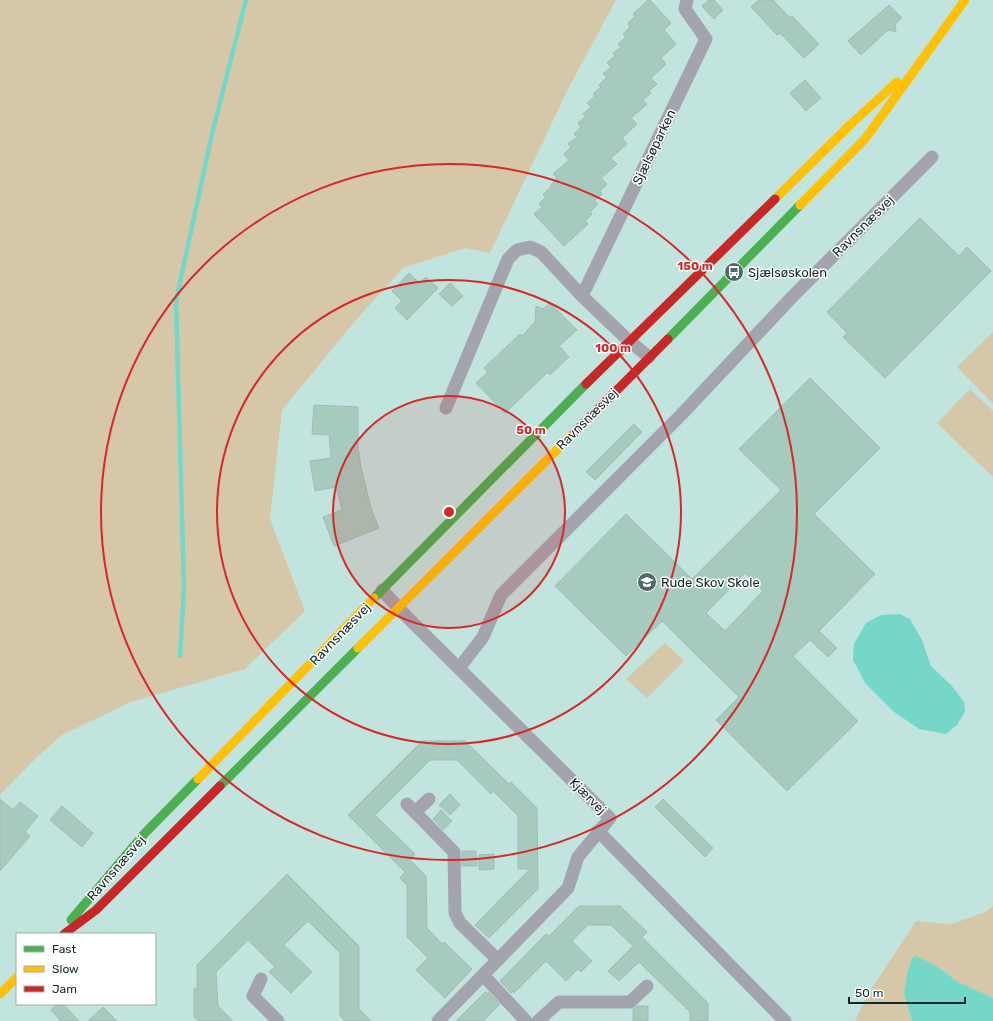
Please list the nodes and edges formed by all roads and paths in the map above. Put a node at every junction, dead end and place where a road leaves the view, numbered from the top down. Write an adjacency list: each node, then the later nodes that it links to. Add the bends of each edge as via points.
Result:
1 (687, 0): 5 (street, Sjælsøparken, via 685,9 706,39)
2 (965, 0): 3 (main road, Ravnsnæsvej)
3 (928, 53): 6 (main road, Ravnsnæsvej, via 851,124); 7 (main road, Ravnsnæsvej, via 865,139)
4 (932, 158): 11 (street, Ravnsnæsvej, via 798,290 681,415 501,595 483,637)
5 (582, 296): 6 (street); 8 (street, via 541,252 530,247 517,250 508,259)
6 (629, 341): 7 (street); 9 (main road, Ravnsnæsvej)
7 (649, 357): 10 (main road, Ravnsnæsvej)
8 (446, 408)
9 (382, 590): 10 (street, Kjærvej); 14 (main road, Ravnsnæsvej, via 145,833)
10 (399, 608): 11 (street, Kjærvej); 15 (main road, Ravnsnæsvej, via 96,910)
11 (459, 668): 13 (street, Kjærvej, via 610,818)
12 (429, 799): 16 (street, via 411,808 454,852 455,914 460,923)
13 (598, 831): 16 (street, via 578,857 568,888); 26 (street, Kjærvej)
14 (59, 933)
15 (65, 933)
16 (498, 960): 17 (street)
17 (483, 975): 23 (street); 24 (street)
18 (16, 978): 21 (main road)
19 (260, 979): 22 (street, via 254,996)
20 (647, 986): 25 (street, via 630,1002 559,1002)
21 (0, 994)
22 (278, 1021)
23 (438, 1021)
24 (526, 1021)
25 (538, 1021)
26 (785, 1021)

